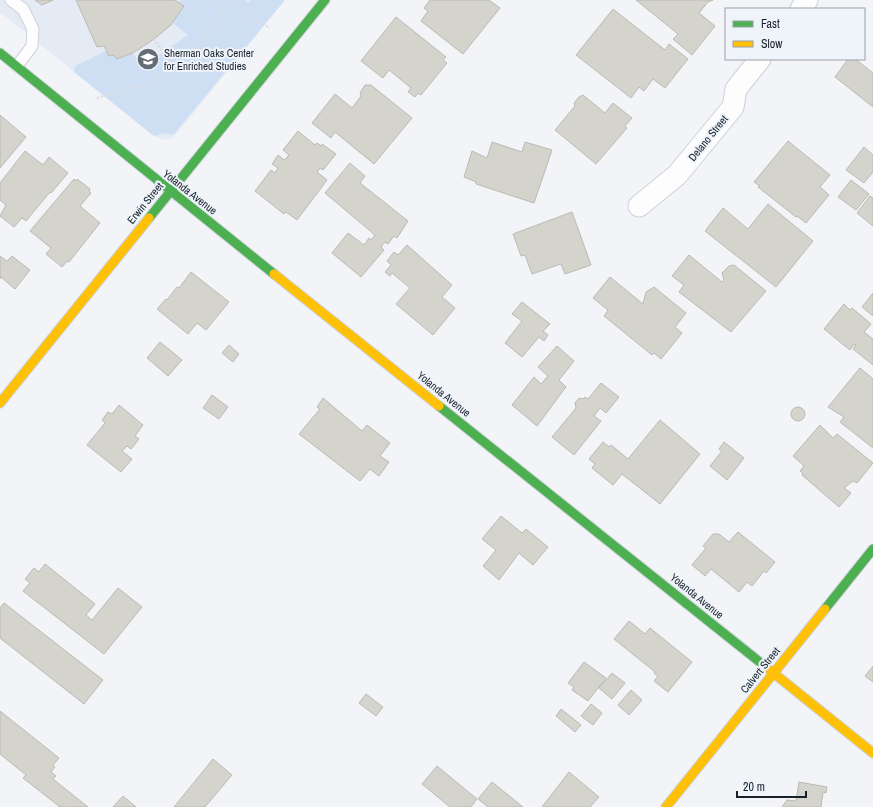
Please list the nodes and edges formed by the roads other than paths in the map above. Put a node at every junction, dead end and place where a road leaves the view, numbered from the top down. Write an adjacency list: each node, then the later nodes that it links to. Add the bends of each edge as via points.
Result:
1 (12, 0): 5 (lane, via 23,9 32,29 32,46)
2 (325, 0): 6 (street, Erwin Street)
3 (0, 52): 5 (street, Yolanda Avenue)
4 (759, 60): 7 (street, Delano Street, via 736,89 733,107 677,175)
5 (17, 66): 6 (street, Yolanda Avenue)
6 (170, 190): 8 (street, Erwin Street); 10 (street, Yolanda Avenue)
7 (640, 206)
8 (0, 403)
9 (873, 549): 10 (street, Calvert Street)
10 (773, 672): 11 (street, Yolanda Avenue); 12 (street, Calvert Street)
11 (873, 753)
12 (666, 807)

